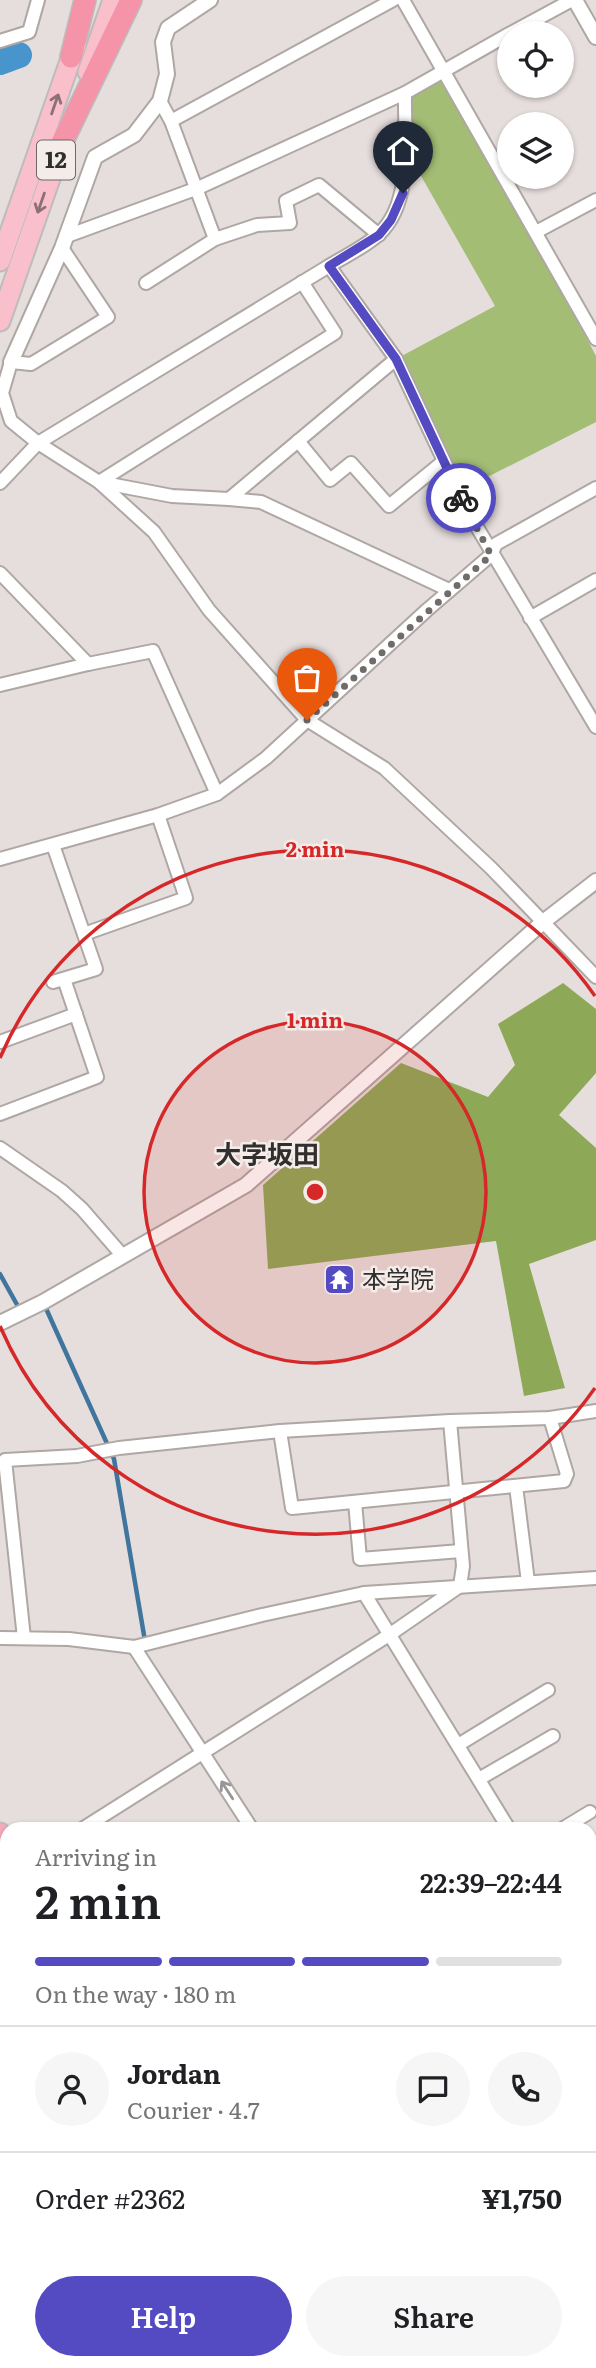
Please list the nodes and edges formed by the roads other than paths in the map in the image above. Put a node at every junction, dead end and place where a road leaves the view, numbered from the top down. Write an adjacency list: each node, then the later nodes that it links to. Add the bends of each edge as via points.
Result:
1 (38, 0): 12 (street, via 29,32)
2 (85, 0): 14 (highway)
3 (91, 0): 14 (main road, 12)
4 (113, 0): 19 (main road, 12)
5 (131, 0): 19 (highway)
6 (210, 0): 17 (street, via 168,28 163,42 167,74)
7 (393, 0): 18 (street)
8 (403, 0): 15 (street)
9 (573, 0): 10 (street); 11 (street)
10 (534, 21)
11 (596, 37)
12 (0, 41)
13 (497, 41): 15 (street)
14 (71, 57): 26 (main road, 12, one-way to 14)
15 (444, 70): 16 (street); 22 (street)
16 (405, 93): 20 (street); 23 (street, via 403,193)
17 (160, 101): 18 (street); 25 (street, via 134,135 95,157)
18 (171, 121): 20 (street)
19 (61, 145): 30 (main road, 12, one-way to 30)
20 (198, 188): 24 (street); 25 (street)
21 (596, 200): 22 (street)
22 (536, 232): 31 (street)
23 (379, 235): 24 (street, via 319,185 286,201 290,223 257,225); 27 (street)
24 (215, 239): 29 (street)
25 (64, 242): 33 (street); 33 (street, via 108,317 31,364)
26 (0, 261)
27 (329, 266): 28 (street); 32 (street)
28 (302, 282): 35 (street); 37 (street, via 335,333)
29 (146, 284)
30 (0, 321)
31 (596, 339)
32 (396, 359): 34 (street); 36 (street)
33 (11, 362): 35 (street, via 2,393 11,421)
34 (298, 441): 36 (street, via 330,480 351,463 389,506); 40 (street)
35 (38, 443): 37 (street); 38 (street)
36 (444, 461): 41 (street)
37 (99, 482): 40 (street, via 172,496); 49 (street, via 154,531 209,610)
38 (0, 483)
39 (596, 488): 41 (street, via 496,544)
40 (229, 499): 44 (street, via 261,502)
41 (491, 555): 44 (street); 45 (street)
42 (0, 573): 46 (street)
43 (596, 580): 45 (street)
44 (449, 590): 49 (street)
45 (530, 618): 48 (street)
46 (88, 664): 47 (street); 51 (street, via 153,651)
47 (0, 685)
48 (592, 711): 50 (street)
49 (307, 720): 51 (street); 56 (street, via 384,768)
50 (596, 727)
51 (217, 794): 52 (street)
52 (158, 815): 53 (street); 57 (street, via 186,898)
53 (53, 845): 54 (street); 57 (street)
54 (0, 859)
55 (596, 881): 56 (street)
56 (543, 922): 58 (street); 63 (street, via 246,1185)
57 (84, 934): 59 (street, via 96,969 58,980)
58 (596, 977)
59 (75, 1014): 60 (street); 61 (street, via 97,1077)
60 (0, 1042)
61 (0, 1114)
62 (0, 1148): 63 (street, via 62,1191)
63 (122, 1255): 64 (street)
64 (0, 1323)
65 (596, 1411): 66 (street)
66 (550, 1418): 67 (street); 69 (street, via 567,1474 564,1481)
67 (450, 1420): 68 (street); 70 (street)
68 (280, 1431): 71 (street, via 292,1508); 79 (street, via 77,1456 5,1460)
69 (516, 1486): 70 (street); 74 (street)
70 (456, 1491): 71 (street); 72 (street)
71 (355, 1502): 72 (street, via 360,1559)
72 (461, 1551): 75 (street)
73 (596, 1578): 74 (street)
74 (527, 1582): 75 (street)
75 (460, 1586): 76 (street); 77 (street)
76 (364, 1593): 77 (street); 80 (street)
77 (389, 1635): 83 (street); 84 (street)
78 (0, 1638): 79 (street)
79 (24, 1638): 80 (street)
80 (134, 1647): 84 (street)
81 (548, 1690): 83 (street)
82 (553, 1736): 85 (street)
83 (458, 1745): 85 (street)
84 (203, 1752): 87 (street); 88 (street, one-way to 84)
85 (478, 1779): 89 (street)
86 (590, 1812): 90 (street)
87 (93, 1822)
88 (248, 1822)
89 (505, 1822)
90 (574, 1822)

